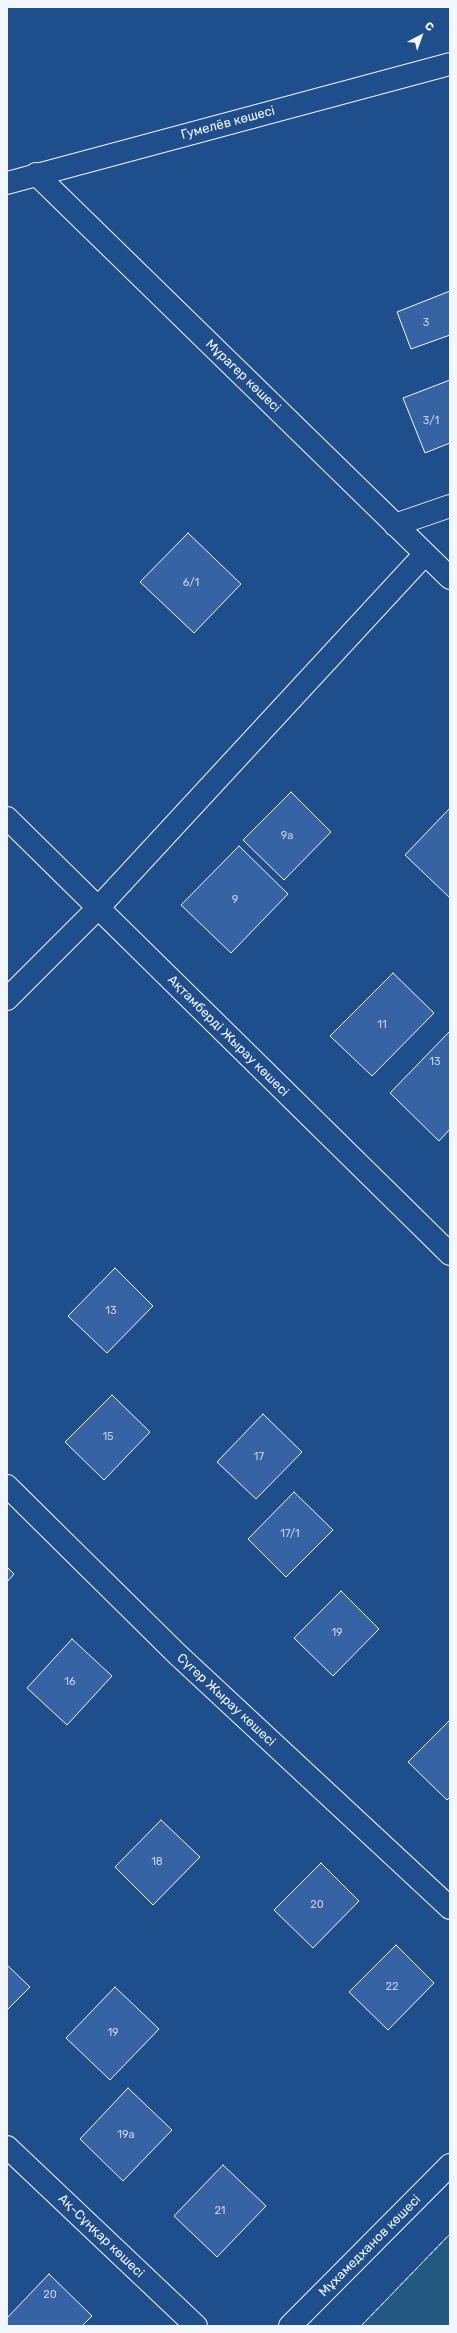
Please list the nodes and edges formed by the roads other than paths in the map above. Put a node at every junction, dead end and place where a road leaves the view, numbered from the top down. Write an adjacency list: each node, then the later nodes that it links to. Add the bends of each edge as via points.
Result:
1 (450, 64): 2 (street, Гумелёв көшесі)
2 (36, 174): 3 (street, Гумелёв көшесі); 5 (street, Мұрагер көшесі)
3 (7, 183)
4 (450, 506): 5 (street)
5 (395, 525): 6 (street, Мұрагер көшесі)
6 (425, 554): 7 (street, Мұрагер көшесі); 9 (street)
7 (450, 578)
8 (7, 818): 9 (street, Ақтамберді Жырау көшесі)
9 (98, 908): 10 (street); 11 (street, Ақтамберді Жырау көшесі)
10 (7, 999)
11 (450, 1254)
12 (7, 1486): 13 (street, Сүгер Жырау көшесі, via 177,1654)
13 (450, 1908)
14 (7, 2146): 16 (street, Ақ-Сұңқар көшесі)
15 (450, 2165): 17 (street, Мұхамедханов көшесі)
16 (196, 2326)
17 (290, 2326)

